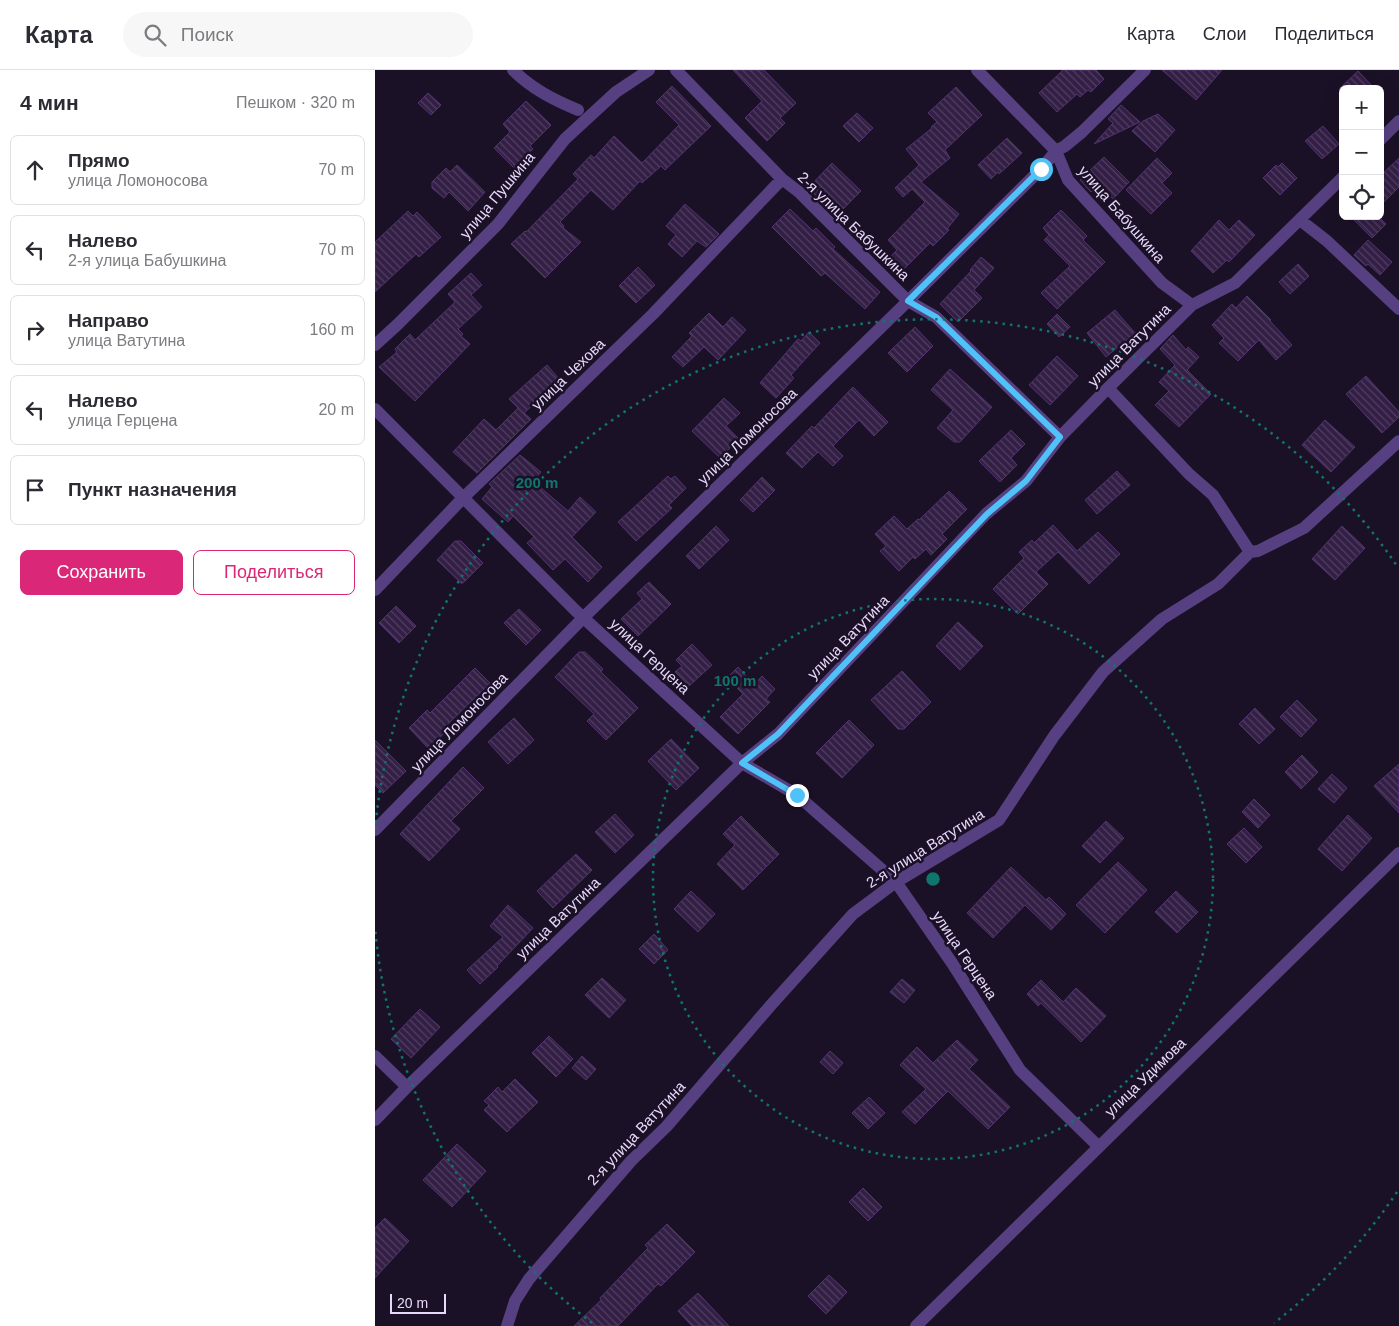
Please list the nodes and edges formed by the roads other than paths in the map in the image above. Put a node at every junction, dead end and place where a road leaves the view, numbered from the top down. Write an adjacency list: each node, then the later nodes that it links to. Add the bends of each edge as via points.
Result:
1 (513, 70): 6 (street, via 550,99)
2 (649, 70): 16 (street, улица Пушкина, via 616,92 565,139 498,224)
3 (676, 70): 10 (street, 2-я улица Бабушкина)
4 (977, 70): 9 (street, улица Бабушкина)
5 (1145, 70): 9 (street, улица Ломоносова, via 1082,132)
6 (578, 110)
7 (1399, 121): 8 (street)
8 (1384, 136)
9 (1056, 151): 13 (street, улица Ломоносова); 14 (street, улица Бабушкина, via 1068,180 1162,283)
10 (782, 179): 13 (street, 2-я улица Бабушкина); 21 (street, улица Чехова, via 653,314)
11 (1339, 181): 12 (street, улица Ватутина)
12 (1300, 220): 14 (street, улица Ватутина, via 1235,283); 15 (street)
13 (908, 301): 19 (street, 2-я улица Бабушкина, via 936,317); 24 (street, улица Ломоносова)
14 (1192, 306): 17 (street, улица Ватутина)
15 (1399, 309)
16 (375, 345)
17 (1108, 388): 19 (street, улица Ватутина); 22 (street, via 1213,495)
18 (375, 409): 21 (street, улица Герцена)
19 (1060, 437): 25 (street, улица Ватутина, via 1026,481 987,514 778,734)
20 (1399, 441): 22 (street, 2-я улица Ватутина, via 1304,528)
21 (463, 498): 23 (street, улица Чехова); 24 (street, улица Герцена)
22 (1250, 552): 28 (street, 2-я улица Ватутина, via 1218,584 1162,619 1103,672 1054,736 999,820)
23 (375, 590)
24 (584, 617): 25 (street, улица Герцена); 26 (street, улица Ломоносова)
25 (742, 763): 28 (street, улица Герцена, via 797,795); 30 (street, улица Ватутина)
26 (375, 830)
27 (1399, 853): 32 (street, улица Удимова)
28 (896, 882): 32 (street, улица Герцена, via 1020,1070); 33 (street, 2-я улица Ватутина, via 853,914 667,1126 631,1161 529,1279 515,1300)
29 (375, 1056): 30 (street)
30 (407, 1087): 31 (street, улица Ватутина)
31 (375, 1120)
32 (1098, 1146): 34 (street, улица Удимова)
33 (507, 1326)
34 (916, 1326)

